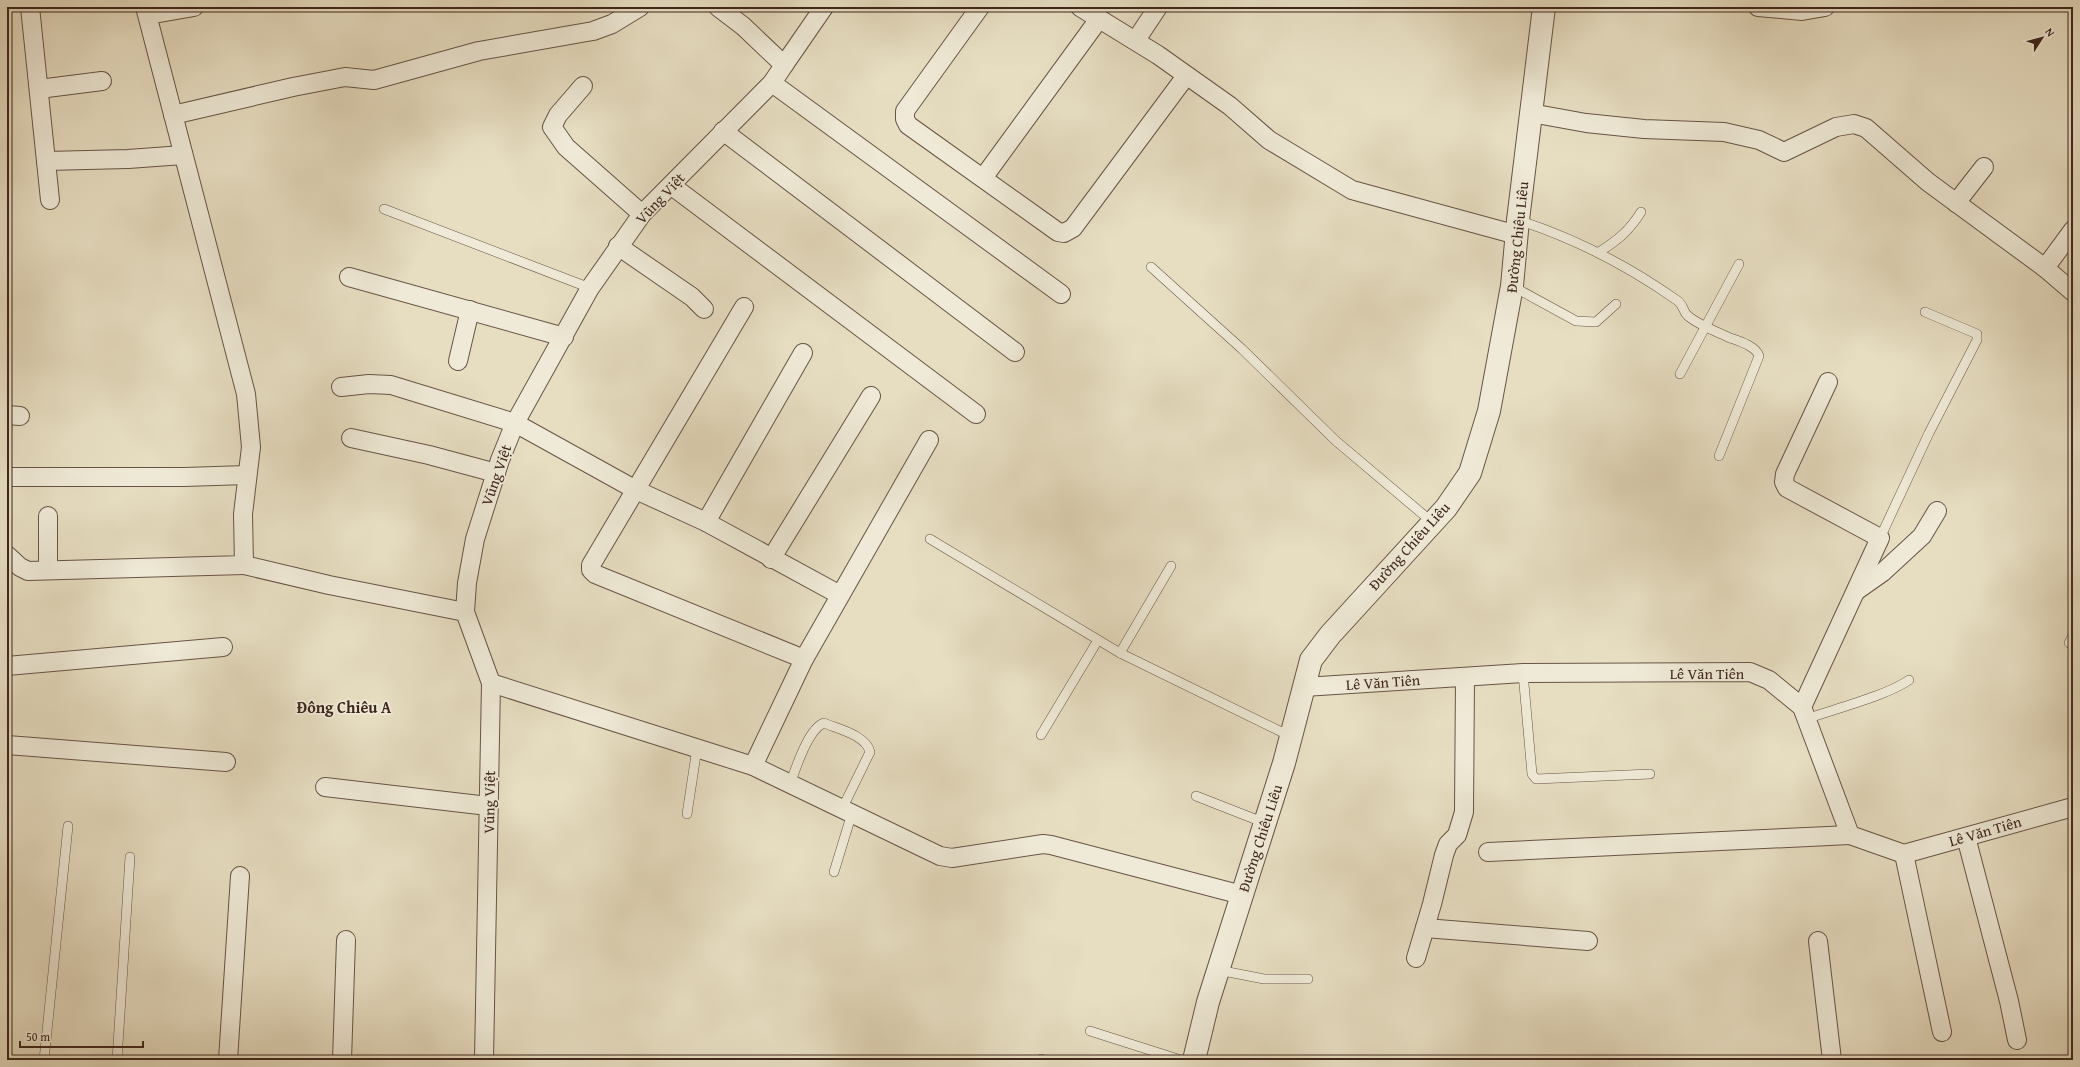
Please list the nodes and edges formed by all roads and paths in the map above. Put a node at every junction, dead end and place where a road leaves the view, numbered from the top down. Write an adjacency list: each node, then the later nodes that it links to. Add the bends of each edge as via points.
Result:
1 (30, 7): 20 (street)
2 (194, 7): 12 (street)
3 (640, 7): 22 (street, via 612,24 593,31 479,51 374,80 345,77)
4 (718, 7): 15 (street, via 743,26)
5 (824, 7): 15 (street, Vũng Việt)
6 (980, 7): 27 (street, via 906,111 905,119 908,125)
7 (1080, 7): 13 (street)
8 (1158, 7): 14 (street)
9 (1544, 7): 21 (street, Đường Chiêu Liêu)
10 (1758, 7): 11 (street, via 1802,11)
11 (1825, 7)
12 (147, 11): 22 (street)
13 (1099, 19): 14 (street); 27 (street)
14 (1136, 40): 16 (street)
15 (784, 65): 18 (street, Vũng Việt)
16 (1186, 76): 27 (street, via 1073,228 1064,233 1058,232); 34 (street, via 1230,106 1269,140 1352,190)
17 (102, 81): 20 (street)
18 (772, 83): 23 (street, Vũng Việt); 45 (street)
19 (584, 86): 33 (street, via 558,115 552,127 566,147)
20 (39, 89): 25 (street)
21 (1531, 113): 30 (street, via 1644,130 1724,132 1759,140 1784,152 1836,127 1854,124 1866,128); 34 (street, Đường Chiêu Liêu)
22 (173, 115): 24 (street)
23 (723, 131): 28 (street, Vũng Việt); 53 (street)
24 (183, 155): 25 (street); 66 (street, via 246,394 251,446)
25 (46, 161): 29 (street)
26 (1984, 168): 30 (street)
27 (983, 178)
28 (672, 186): 33 (street, Vũng Việt); 60 (street)
29 (50, 200)
30 (1956, 203): 40 (street)
31 (384, 210): 43 (lane)
32 (1641, 212): 37 (lane, via 1631,227)
33 (642, 214): 36 (street, Vũng Việt)
34 (1517, 227): 37 (lane, via 1554,232); 42 (street, Đường Chiêu Liêu)
35 (2073, 230): 40 (street)
36 (618, 246): 43 (street, Vũng Việt); 48 (street, via 692,297)
37 (1599, 252): 51 (lane, via 1670,295 1682,305 1687,316)
38 (1739, 264): 51 (lane)
39 (1151, 267): 72 (lane, via 1242,349 1336,441)
40 (2045, 268): 44 (street)
41 (349, 277): 49 (street)
42 (1512, 286): 46 (lane, via 1576,321 1596,322); 72 (street, Đường Chiêu Liêu, via 1489,411 1470,473 1446,508)
43 (590, 288): 52 (street, Vũng Việt)
44 (2073, 292)
45 (1062, 294)
46 (1616, 304)
47 (744, 307): 68 (street)
48 (704, 309)
49 (470, 310): 52 (street); 55 (street)
50 (1925, 312): 73 (lane, via 1977,334 1977,340)
51 (1705, 326): 56 (lane); 64 (lane, via 1744,343 1759,356)
52 (564, 336): 61 (street, Vũng Việt)
53 (1015, 352)
54 (803, 353): 71 (street)
55 (458, 361)
56 (1680, 374)
57 (1828, 382): 73 (street, via 1785,474 1784,482 1787,488)
58 (340, 387): 61 (street, via 369,384 391,386)
59 (871, 396): 76 (street)
60 (976, 414)
61 (515, 423): 65 (street, Vũng Việt); 68 (street)
62 (351, 438): 65 (street)
63 (929, 440): 81 (street)
64 (1720, 456)
65 (496, 473): 82 (street, Vũng Việt, via 475,539)
66 (247, 474): 67 (street, via 184,477); 77 (street, via 243,514)
67 (7, 477)
68 (636, 490): 71 (street); 86 (street, via 590,565 591,570 595,574)
69 (1937, 511): 80 (street, via 1917,541 1883,572)
70 (48, 516): 79 (street)
71 (706, 522): 76 (street)
72 (1432, 522): 92 (street, Đường Chiêu Liêu, via 1330,635 1311,660)
73 (1880, 538): 80 (street)
74 (930, 539): 83 (lane)
75 (7, 555): 79 (street, via 20,567 28,570)
76 (771, 559): 81 (street)
77 (244, 565): 79 (street); 82 (street)
78 (1171, 566): 85 (lane)
79 (48, 570)
80 (1855, 591): 93 (street)
81 (840, 595): 86 (street)
82 (465, 612): 91 (street, Vũng Việt)
83 (1098, 640): 85 (lane); 94 (lane)
84 (223, 648): 87 (street)
85 (1120, 653): 95 (lane)
86 (804, 659): 99 (street)
87 (7, 666)
88 (1523, 673): 89 (street, Lê Văn Tiên); 93 (street, Lê Văn Tiên, via 1750,672 1769,680); 100 (lane, via 1532,774 1536,779)
89 (1465, 677): 92 (street, Lê Văn Tiên); 118 (street, via 1464,812 1457,835 1448,844)
90 (1909, 680): 93 (lane, via 1883,692)
91 (491, 683): 97 (street); 104 (street, Vũng Việt)
92 (1304, 687): 95 (street, Đường Chiêu Liêu)
93 (1804, 713): 110 (street, Lê Văn Tiên)
94 (1041, 735)
95 (1290, 736): 108 (street, Đường Chiêu Liêu)
96 (7, 745): 98 (street)
97 (698, 748): 99 (street); 107 (lane)
98 (226, 762)
99 (753, 766): 101 (street)
100 (1650, 774)
101 (790, 784): 106 (street); 106 (lane, via 812,732 820,725 824,723 861,740 870,752)
102 (325, 787): 104 (street)
103 (1196, 796): 108 (lane)
104 (488, 806): 132 (street, Vũng Việt)
105 (2073, 807): 111 (street, Lê Văn Tiên)
106 (847, 811): 115 (lane); 117 (street, via 940,856 952,858 1043,844 1051,845)
107 (687, 814)
108 (1265, 823): 117 (street, Đường Chiêu Liêu)
109 (68, 826): 128 (lane)
110 (1850, 835): 112 (street); 113 (street)
111 (1966, 837): 113 (street, Lê Văn Tiên); 127 (street)
112 (1488, 852)
113 (1904, 854): 126 (street)
114 (130, 857): 129 (lane)
115 (834, 872)
116 (240, 876): 130 (street)
117 (1242, 895): 123 (street, Đường Chiêu Liêu)
118 (1425, 928): 120 (street); 122 (street)
119 (346, 940): 131 (street)
120 (1588, 941)
121 (1818, 941): 135 (street)
122 (1416, 958)
123 (1218, 970): 124 (lane, via 1264,979); 134 (street, Đường Chiêu Liêu)
124 (1308, 979)
125 (1090, 1032): 133 (lane)
126 (1942, 1032)
127 (2017, 1040)
128 (44, 1060)
129 (117, 1060)
130 (228, 1060)
131 (342, 1060)
132 (484, 1060)
133 (1181, 1060)
134 (1194, 1060)
135 (1832, 1060)

